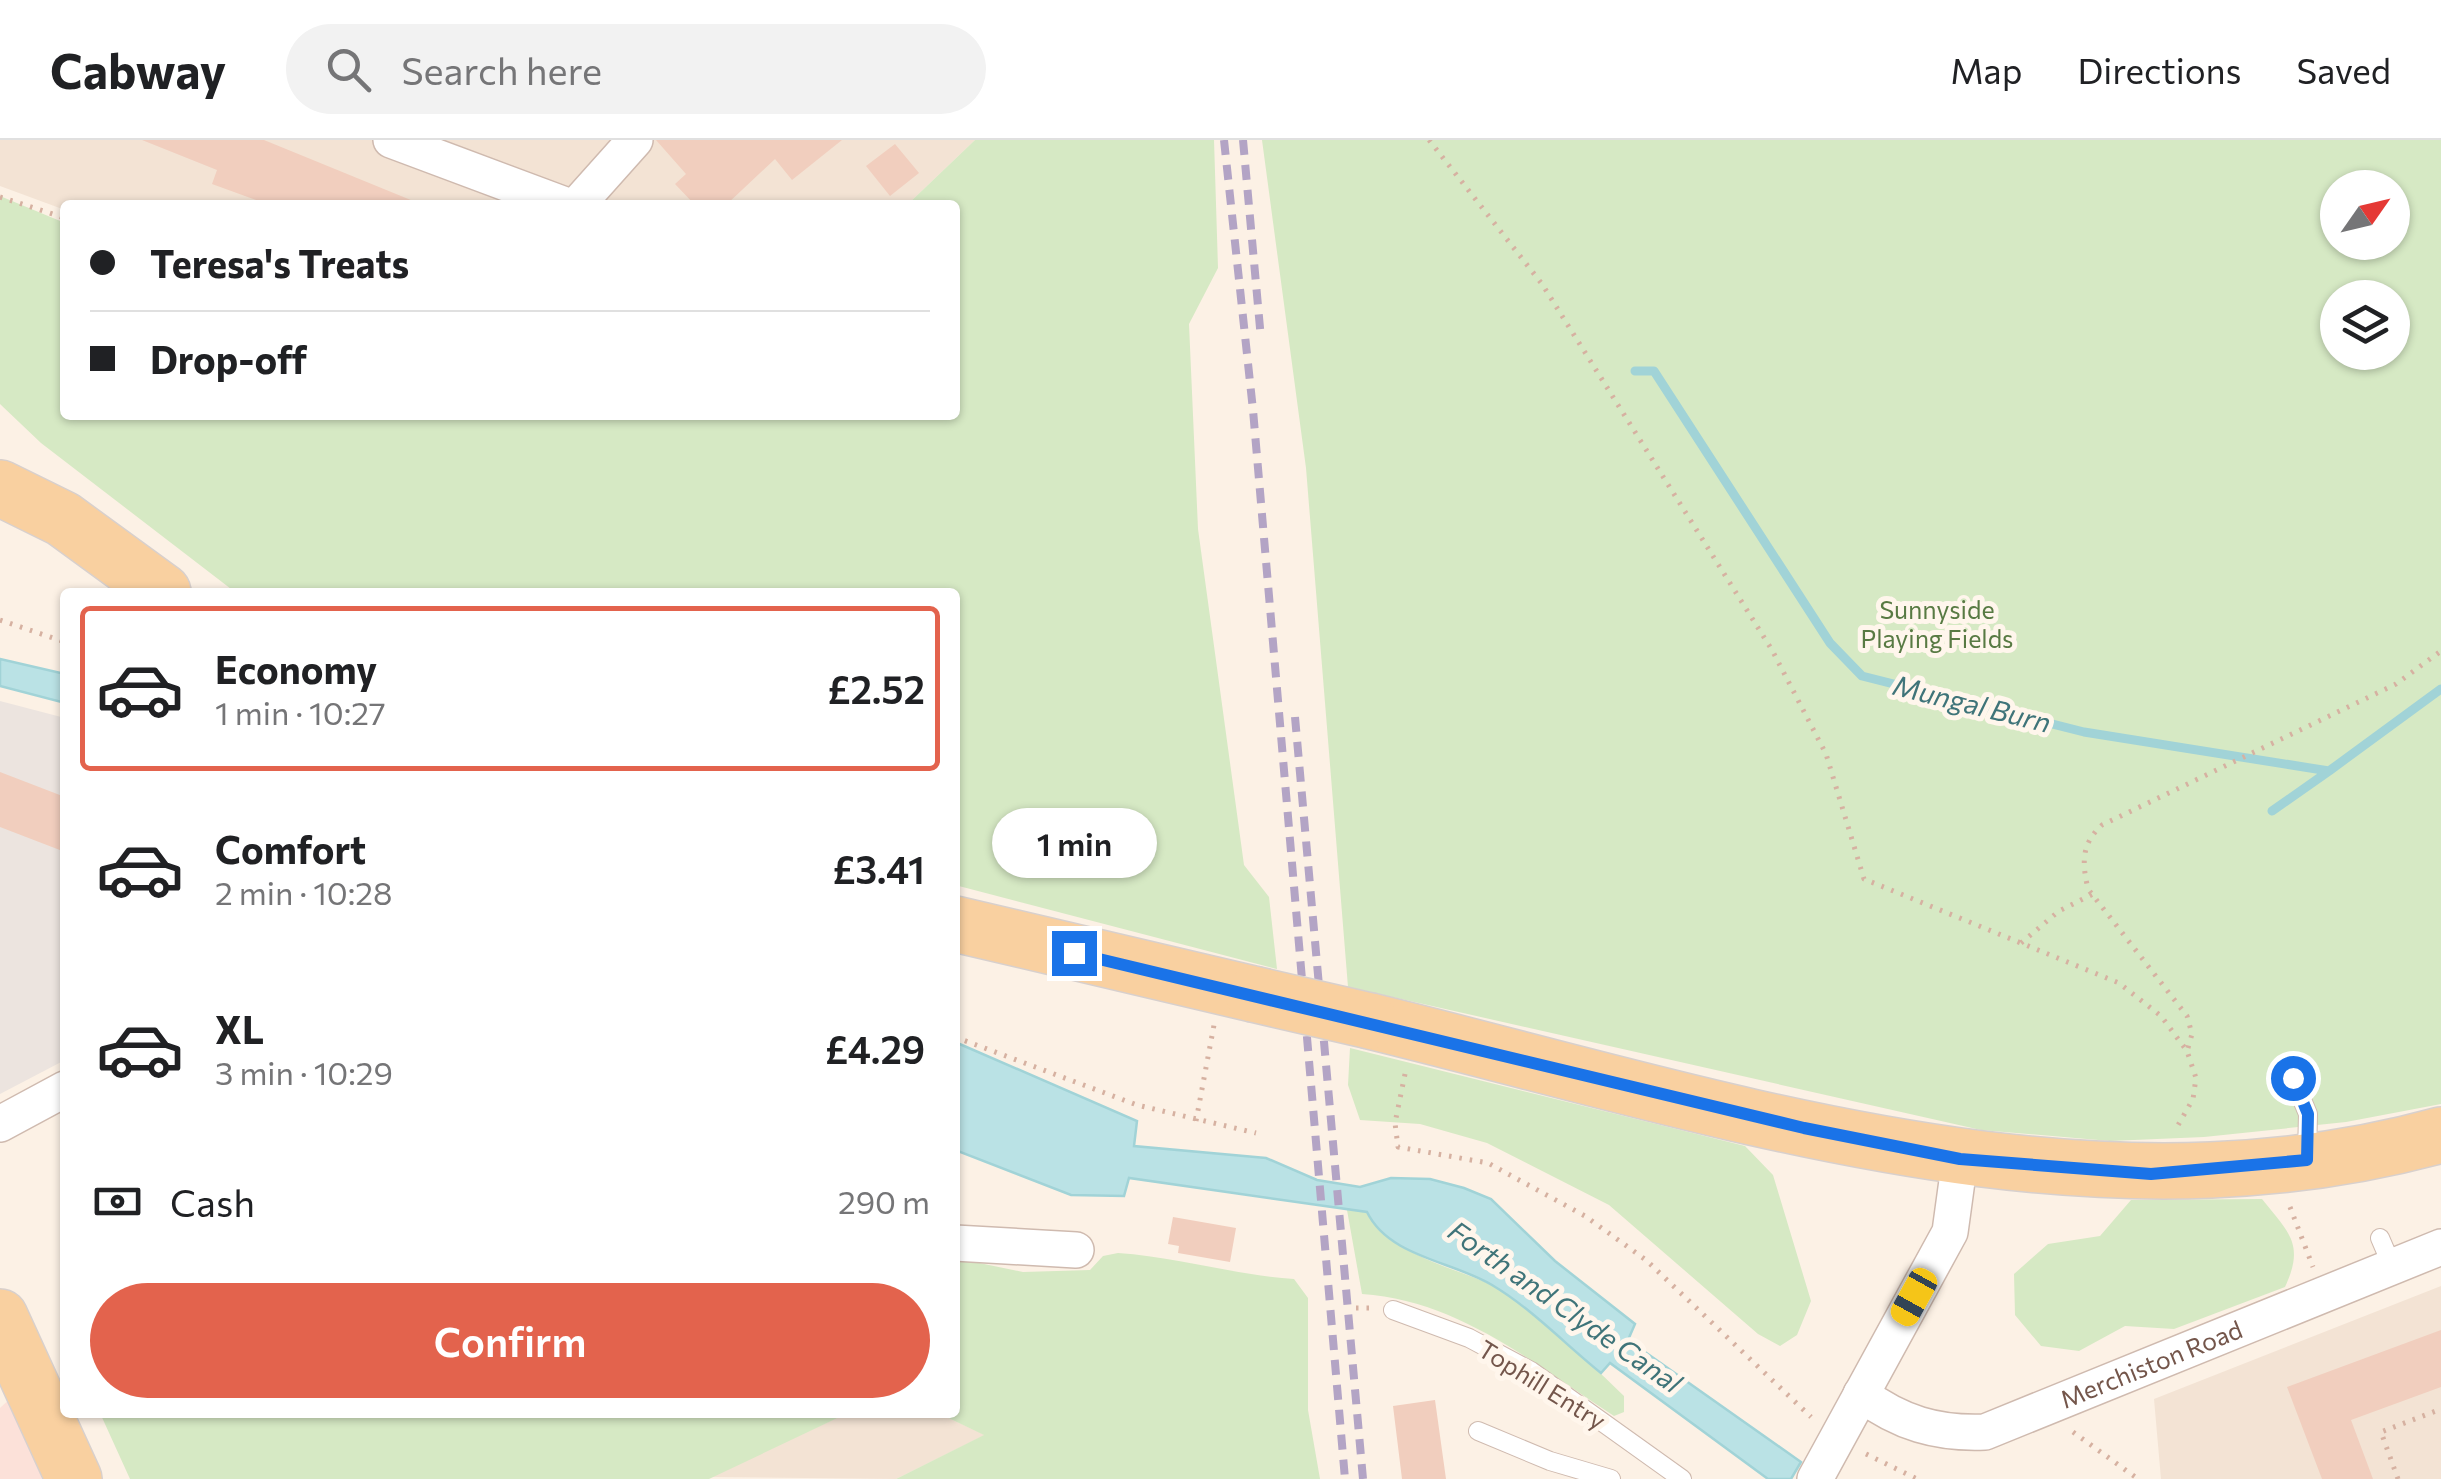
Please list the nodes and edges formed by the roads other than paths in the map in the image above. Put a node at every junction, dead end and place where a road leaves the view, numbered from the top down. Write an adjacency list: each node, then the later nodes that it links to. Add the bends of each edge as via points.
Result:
1 (391, 140): 3 (street)
2 (635, 140): 4 (street)
3 (552, 200)
4 (581, 200)
5 (0, 454): 7 (main road)
6 (0, 488): 7 (main road)
7 (64, 519): 8 (main road)
8 (158, 588)
9 (960, 925): 14 (main road, bridge, via 1804,1128)
10 (2293, 1078): 15 (lane, via 2308,1114)
11 (60, 1092): 12 (street)
12 (0, 1124)
13 (2441, 1135): 15 (main road)
14 (1960, 1159): 15 (main road, via 2151,1174); 21 (street, via 1950,1232)
15 (2307, 1160)
16 (960, 1243): 18 (street)
17 (2441, 1246): 21 (street, Merchiston Road, via 2386,1252 1985,1432 1920,1428)
18 (1076, 1250)
19 (1393, 1310): 26 (lane, Tophill Entry, via 1469,1338 1531,1371)
20 (0, 1317): 24 (main road)
21 (1861, 1394): 23 (street)
22 (1478, 1431): 25 (lane)
23 (1826, 1459)
24 (74, 1479)
25 (1610, 1479)
26 (1682, 1479)

